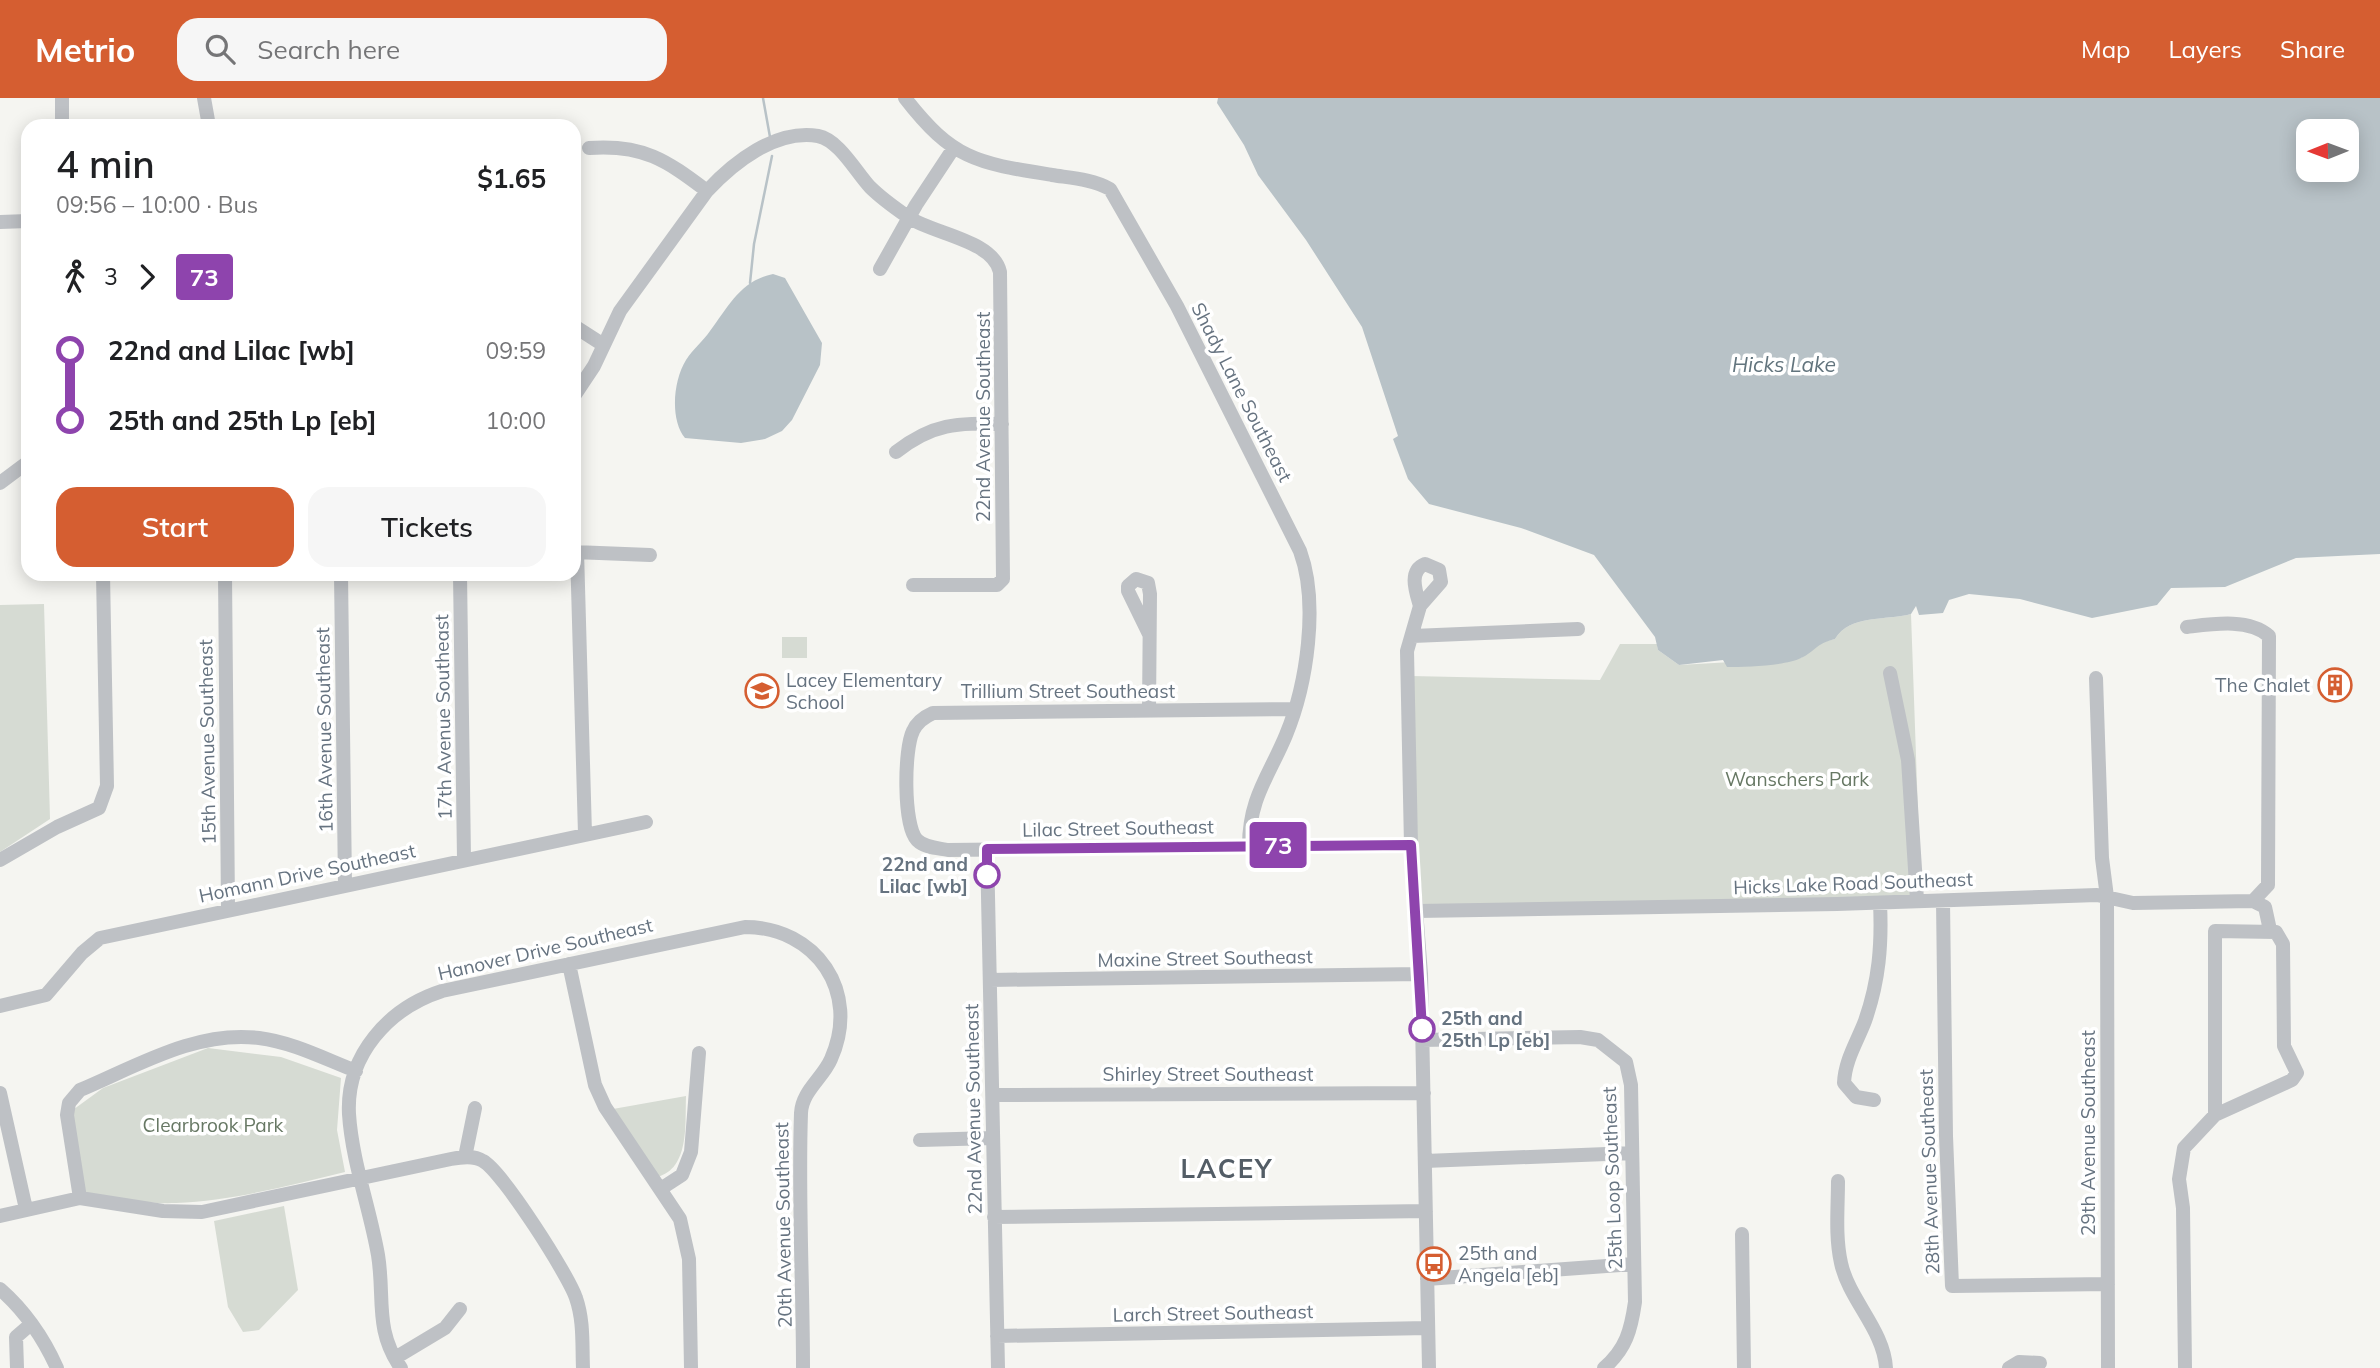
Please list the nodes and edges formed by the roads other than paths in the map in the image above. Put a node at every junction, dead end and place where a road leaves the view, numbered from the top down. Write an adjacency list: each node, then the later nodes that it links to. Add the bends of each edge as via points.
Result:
1 (62, 98): 4 (street)
2 (204, 98): 5 (street)
3 (905, 98): 7 (street, Shady Lane Southeast)
4 (62, 119)
5 (208, 119)
6 (589, 148): 8 (street, via 653,154)
7 (953, 149): 9 (street); 35 (street, Shady Lane Southeast, via 994,165 1093,182 1110,188 1118,198 1300,551 1308,587 1308,621)
8 (707, 191): 9 (street, via 734,163 761,147 818,136 828,139 873,189); 14 (street, via 620,311)
9 (909, 218): 12 (street); 16 (street, 22nd Avenue Southeast, via 976,246 998,264)
10 (21, 221): 11 (street)
11 (0, 222)
12 (880, 269)
13 (581, 330): 14 (street)
14 (603, 344): 15 (street)
15 (581, 386)
16 (1002, 424): 17 (street, via 943,426); 27 (street, 22nd Avenue Southeast, via 1003,579 997,585)
17 (896, 453)
18 (21, 467): 19 (street)
19 (0, 483)
20 (581, 552): 21 (street)
21 (649, 555)
22 (103, 581): 44 (street, via 104,802 89,815 57,827)
23 (225, 581): 51 (street, 15th Avenue Southeast)
24 (341, 581): 45 (street, 16th Avenue Southeast)
25 (460, 581): 43 (street, 17th Avenue Southeast)
26 (577, 581): 39 (street)
27 (913, 585)
28 (1420, 606): 32 (street)
29 (2188, 628): 49 (street, via 2218,623 2261,629 2269,636 2268,885)
30 (1578, 629): 32 (street)
31 (1149, 634): 36 (street)
32 (1413, 636): 40 (street, via 1406,675)
33 (1890, 673): 47 (street, via 1908,760)
34 (2096, 678): 46 (street, 29th Avenue Southeast)
35 (1295, 709): 36 (street, Trillium Street Southeast); 41 (street, Shady Lane Southeast, via 1258,788 1249,821)
36 (1149, 710): 37 (street, Trillium Street Southeast, via 933,713 917,723 909,740)
37 (908, 794): 42 (street, Lilac Street Southeast, via 911,828 917,839 948,850)
38 (646, 822): 39 (street, Homann Drive Southeast)
39 (585, 834): 43 (street, Homann Drive Southeast)
40 (1411, 845): 41 (street, Lilac Street Southeast); 52 (street)
41 (1249, 846): 42 (street, Lilac Street Southeast)
42 (987, 849): 56 (street, 22nd Avenue Southeast)
43 (464, 859): 45 (street, Homann Drive Southeast)
44 (0, 860)
45 (345, 885): 51 (street, Homann Drive Southeast)
46 (2107, 897): 48 (street, Hicks Lake Road Southeast); 49 (street, Hicks Lake Road Southeast, via 2133,903); 84 (street, 29th Avenue Southeast)
47 (1917, 901): 48 (street, Hicks Lake Road Southeast); 50 (street, Hicks Lake Road Southeast)
48 (1943, 901): 84 (street, 28th Avenue Southeast, via 1952,1286)
49 (2253, 901): 53 (street, via 2265,907)
50 (1880, 903): 52 (street, Hicks Lake Road Southeast); 65 (street, via 1881,965 1844,1083 1856,1097)
51 (228, 909): 57 (street, Homann Drive Southeast, via 100,938 46,995)
52 (1417, 911): 55 (street)
53 (2270, 930): 67 (street, via 2215,931); 67 (street, via 2282,939 2284,1046 2297,1073 2292,1080)
54 (569, 964): 58 (street, Hanover Drive Southeast, via 730,928 762,927 795,938 821,960 830,973); 61 (street, Hanover Drive Southeast, via 421,998 376,1033); 75 (street, via 595,1085 605,1108)
55 (1421, 974): 56 (street, Maxine Street Southeast); 59 (street)
56 (990, 980): 64 (street, 22nd Avenue Southeast)
57 (0, 1006)
58 (840, 1009): 98 (street, 20th Avenue Southeast, via 841,1026 832,1057 801,1107)
59 (1422, 1040): 63 (street); 70 (street, 25th Loop Southeast, via 1598,1040 1626,1062)
60 (699, 1053): 75 (street, via 691,1152 682,1175)
61 (356, 1071): 73 (street, Hanover Drive Southeast, via 349,1114); 76 (street, via 290,1046 233,1037 201,1040 80,1090 69,1103 67,1115)
62 (0, 1093): 77 (street)
63 (1424, 1093): 64 (street, Shirley Street Southeast); 72 (street)
64 (993, 1095): 68 (street, 22nd Avenue Southeast)
65 (1874, 1100)
66 (475, 1108): 71 (street)
67 (2216, 1115): 106 (street, via 2189,1140 2179,1168)
68 (993, 1138): 69 (street); 80 (street, 22nd Avenue Southeast)
69 (920, 1140)
70 (1632, 1153): 72 (street); 82 (street, 25th Loop Southeast)
71 (465, 1157): 73 (street); 96 (street, via 482,1160 502,1179 576,1296)
72 (1425, 1161): 79 (street)
73 (362, 1177): 76 (street, via 202,1212); 92 (street, via 379,1258 385,1340)
74 (1838, 1181): 103 (street, via 1841,1264 1882,1346)
75 (662, 1188): 97 (street, via 680,1219 689,1259)
76 (80, 1198): 77 (street)
77 (26, 1209): 78 (street)
78 (1, 1211)
79 (1426, 1211): 80 (street); 83 (street)
80 (994, 1217): 90 (street, 22nd Avenue Southeast)
81 (1742, 1234): 102 (street)
82 (1634, 1264): 83 (street); 101 (street, 25th Loop Southeast, via 1631,1332 1619,1354)
83 (1427, 1279): 88 (street)
84 (2108, 1284): 105 (street, 29th Avenue Southeast)
85 (0, 1289): 87 (street)
86 (460, 1309): 92 (street, via 445,1328)
87 (31, 1324): 91 (street); 95 (street)
88 (1428, 1328): 90 (street, Larch Street Southeast); 100 (street)
89 (0, 1336): 91 (street)
90 (998, 1336): 99 (street, 22nd Avenue Southeast)
91 (16, 1337): 94 (street)
92 (398, 1363)
93 (2040, 1363): 104 (street)
94 (17, 1368)
95 (57, 1368)
96 (583, 1368)
97 (691, 1368)
98 (803, 1368)
99 (998, 1368)
100 (1429, 1368)
101 (1604, 1368)
102 (1744, 1368)
103 (1886, 1368)
104 (2009, 1368)
105 (2108, 1368)
106 (2185, 1368)

